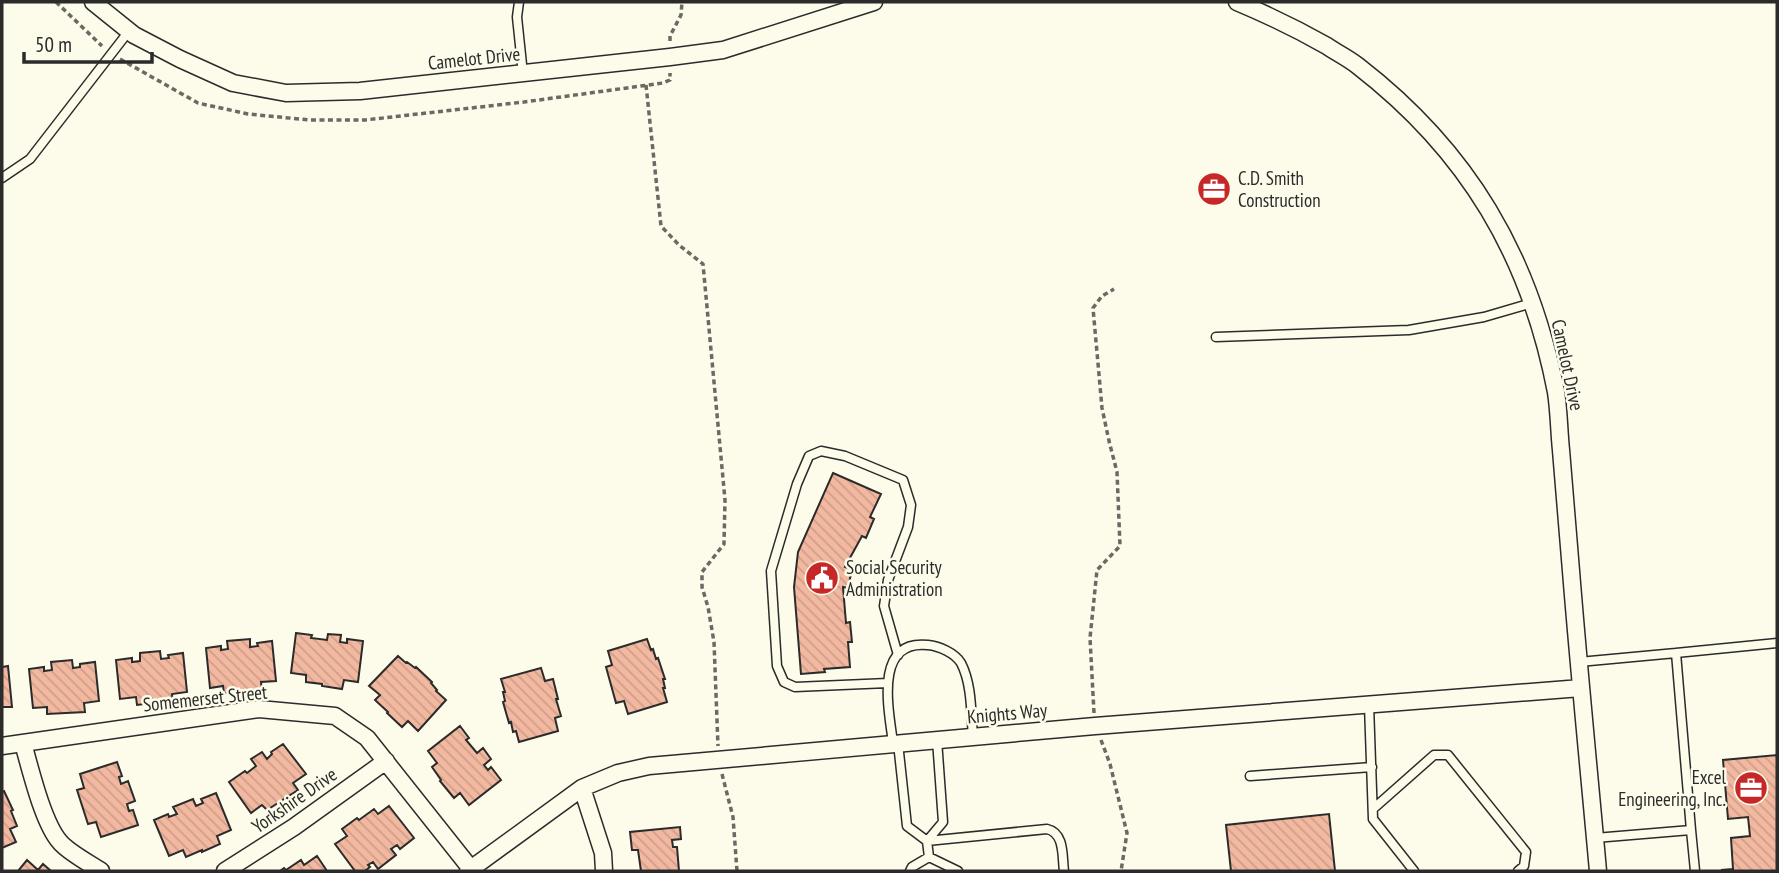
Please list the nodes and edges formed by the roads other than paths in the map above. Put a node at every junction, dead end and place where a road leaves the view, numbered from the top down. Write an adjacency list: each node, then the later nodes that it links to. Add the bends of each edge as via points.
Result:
1 (93, 2): 5 (street, Camelot Drive)
2 (519, 2): 6 (lane)
3 (874, 2): 6 (street, Camelot Drive, via 723,50)
4 (1237, 2): 8 (street, Camelot Drive, via 1295,27 1356,64 1430,131 1492,213)
5 (129, 31): 6 (street, Camelot Drive, via 233,83 286,93 360,92); 7 (lane, via 30,159)
6 (523, 74)
7 (2, 178)
8 (1532, 303): 9 (lane, via 1409,330); 13 (street, Camelot Drive, via 1556,395)
9 (1216, 337)
10 (1777, 643): 11 (lane)
11 (1676, 653): 13 (lane); 27 (lane)
12 (898, 655): 14 (lane); 14 (lane, via 884,606 888,579 908,527 911,505 904,480 821,451 809,456 797,484 771,570 777,666 784,682 795,687); 17 (lane, via 908,647 931,645 958,658 968,688)
13 (1578, 662): 15 (street, Camelot Drive)
14 (888, 683): 20 (lane)
15 (1581, 688): 16 (street, Knights Way); 28 (street, Camelot Drive)
16 (1369, 705): 17 (street, Knights Way); 23 (lane)
17 (973, 737): 18 (street, Knights Way)
18 (937, 740): 20 (street, Knights Way); 29 (lane, via 943,822)
19 (23, 743): 21 (street, Somemerset Street); 22 (street, Somemerset Street, via 259,709 335,716 367,738); 32 (street, via 48,823 60,842)
20 (895, 743): 25 (street, Knights Way, via 649,766); 29 (lane, via 907,826)
21 (2, 746)
22 (386, 761): 31 (street, Somemerset Street); 33 (street, Yorkshire Drive)
23 (1372, 767): 24 (lane); 26 (lane)
24 (1250, 776)
25 (582, 788): 31 (street, Knights Way); 34 (street, via 603,853)
26 (1373, 809): 38 (lane, via 1373,819); 39 (lane, via 1434,755 1448,755 1526,852 1524,866)
27 (1691, 830): 28 (lane); 41 (lane)
28 (1595, 838): 40 (street, Camelot Drive)
29 (927, 841): 30 (lane); 37 (lane, via 1054,831 1060,838)
30 (929, 857): 35 (lane); 36 (lane)
31 (469, 870)
32 (100, 871)
33 (225, 871)
34 (604, 871)
35 (910, 871)
36 (958, 871)
37 (1064, 871)
38 (1414, 871)
39 (1517, 871)
40 (1598, 871)
41 (1695, 871)

